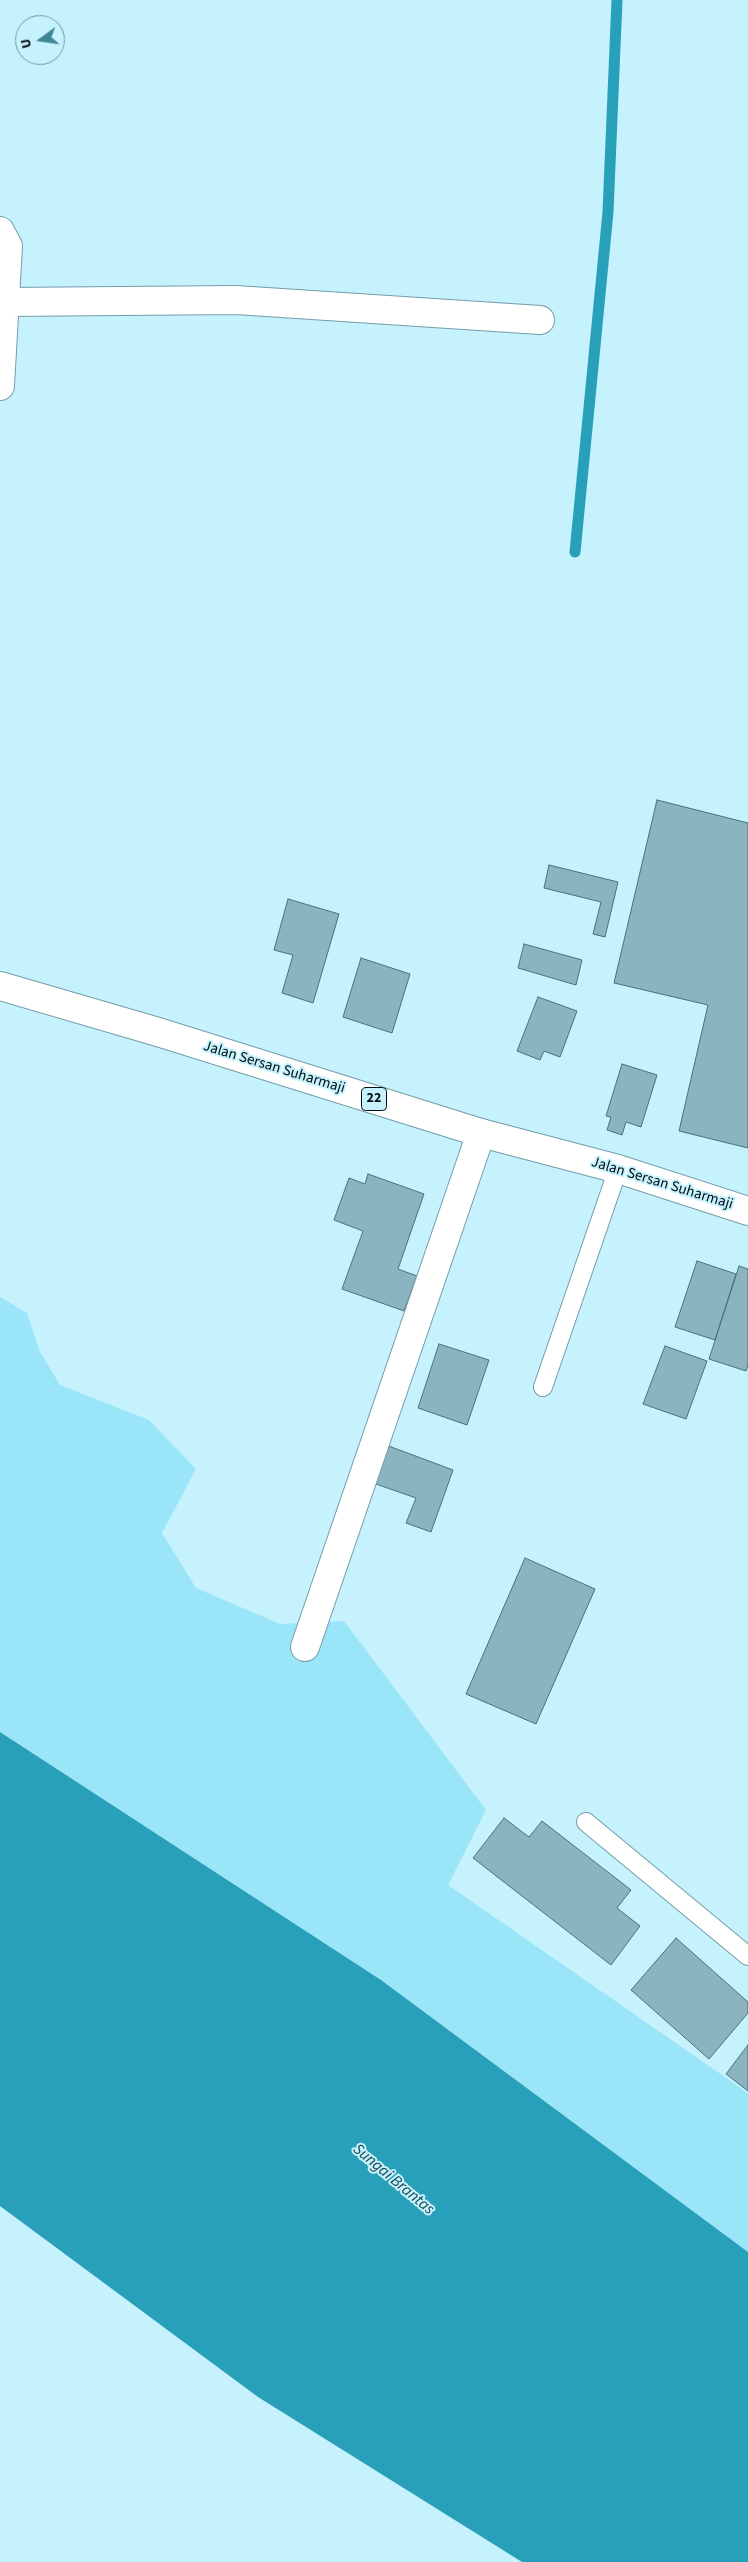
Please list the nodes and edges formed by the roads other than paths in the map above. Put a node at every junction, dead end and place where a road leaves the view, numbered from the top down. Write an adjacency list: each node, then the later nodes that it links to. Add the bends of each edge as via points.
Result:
1 (0, 232): 2 (main road, via 8,246)
2 (6, 302): 3 (main road, via 236,300); 4 (main road)
3 (540, 320)
4 (0, 386)
5 (0, 986): 6 (main road, Jalan Sersan Suharmaji / 22)
6 (481, 1132): 7 (main road, Jalan Sersan Suharmaji / 22); 10 (main road)
7 (618, 1169): 8 (main road, Jalan Sersan Suharmaji / 22); 9 (lane)
8 (748, 1211)
9 (543, 1387)
10 (305, 1647)
11 (586, 1822): 12 (lane)
12 (748, 1956)

